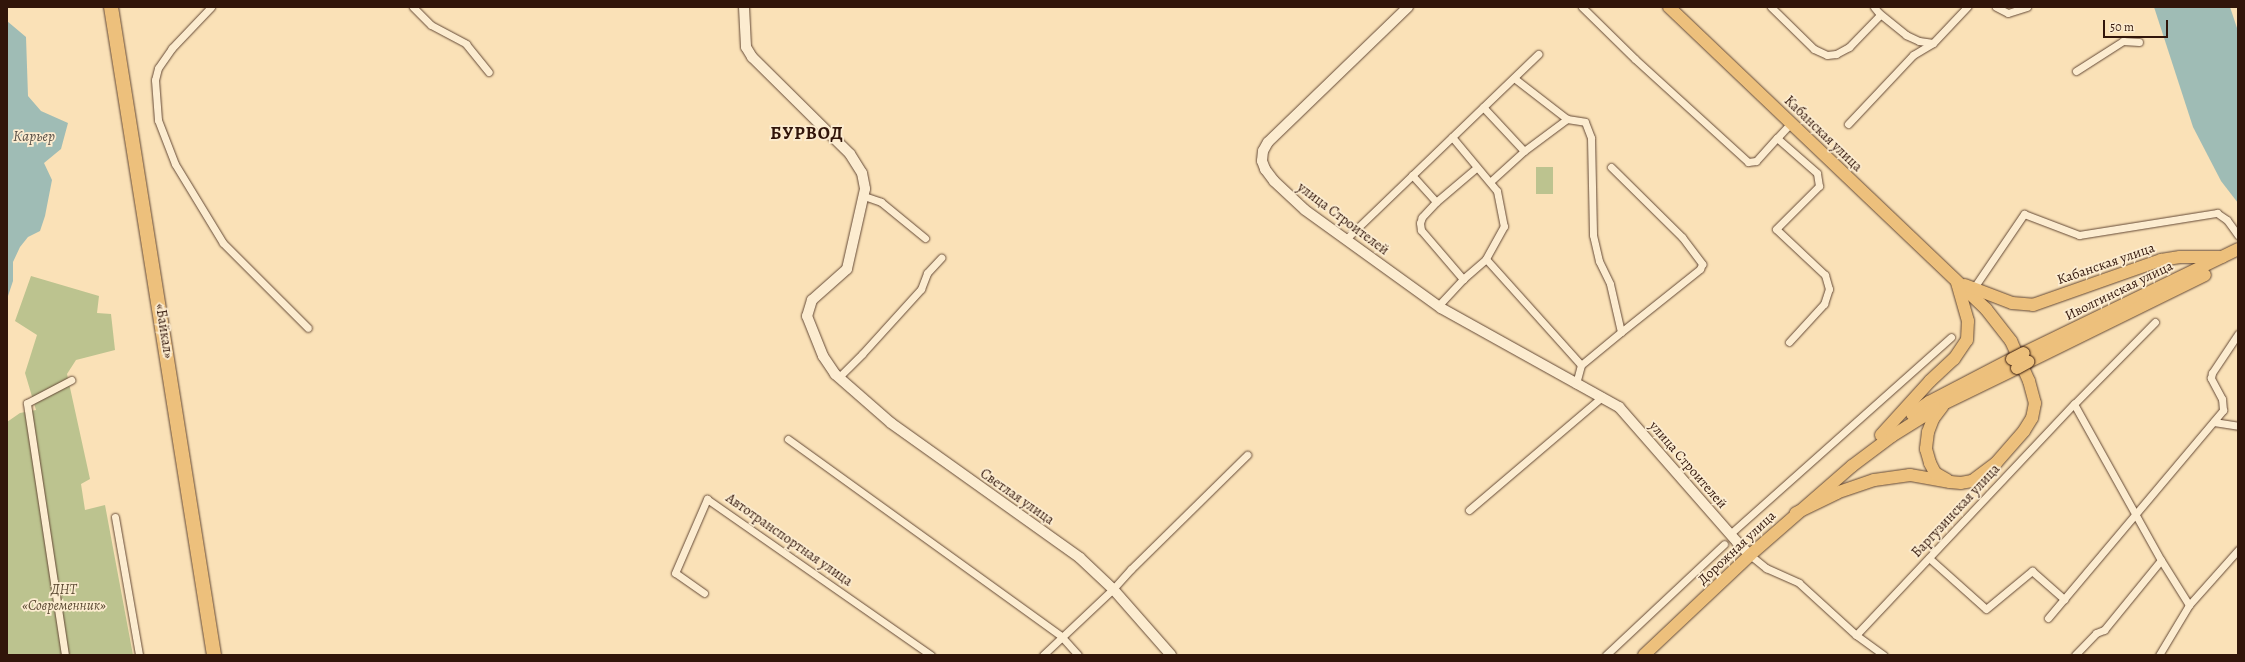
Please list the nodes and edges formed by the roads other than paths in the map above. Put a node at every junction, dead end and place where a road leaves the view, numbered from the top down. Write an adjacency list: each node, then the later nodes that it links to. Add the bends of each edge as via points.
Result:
1 (111, 7): 85 (highway, «Байкал»)
2 (211, 7): 46 (street, via 172,48 158,68 155,80 158,120 175,164 223,243)
3 (413, 7): 18 (street, via 431,25 466,44)
4 (744, 7): 31 (street, Светлая улица, via 746,46 752,57 850,154 862,174 866,189)
5 (1408, 7): 35 (street, улица Строителей, via 1268,142 1263,151 1262,160 1274,181 1305,210)
6 (1582, 7): 25 (street, via 1748,162 1756,161)
7 (1669, 7): 22 (main road, Кабанская улица)
8 (1771, 7): 13 (street, via 1814,49 1827,55 1836,54 1849,47)
9 (1874, 7): 13 (street)
10 (1966, 7): 15 (street)
11 (1996, 7): 12 (street, via 2008,13)
12 (2027, 7)
13 (1880, 14): 15 (street, via 1906,35 1919,42)
14 (2139, 42): 17 (street, via 2123,41)
15 (1933, 43): 23 (street, via 1913,55)
16 (1538, 54): 19 (street)
17 (2076, 71)
18 (489, 72)
19 (1514, 78): 20 (street); 21 (street)
20 (1483, 107): 24 (street); 26 (street)
21 (1567, 119): 26 (street); 47 (street, via 1585,122 1591,138 1593,235 1599,261 1610,284)
22 (1791, 123): 25 (street); 42 (main road, Кабанская улица)
23 (1848, 124)
24 (1452, 137): 28 (street); 29 (street)
25 (1777, 138): 50 (street, via 1817,173 1819,186 1776,229 1825,274 1829,289 1824,304)
26 (1524, 151): 30 (street)
27 (1611, 167): 47 (street, via 1682,236 1702,264 1700,269)
28 (1476, 168): 30 (street); 32 (street)
29 (1412, 176): 32 (street); 35 (street)
30 (1491, 181): 39 (street, via 1497,191 1504,226)
31 (864, 196): 34 (street, via 881,202); 53 (street, Светлая улица, via 847,269 812,300 806,316 820,349)
32 (1436, 202): 41 (street, via 1422,217 1421,230)
33 (2238, 235): 43 (street, via 2227,220 2217,213 2079,235 2024,214)
34 (925, 238)
35 (1346, 239): 44 (street, улица Строителей)
36 (2238, 249): 40 (main road, Иволгинская улица)
37 (941, 258): 53 (street, via 928,273 921,289 862,354)
38 (2238, 258): 40 (main road, Иволгинская улица)
39 (1486, 259): 41 (street); 52 (street)
40 (2224, 260): 43 (main road, Кабанская улица, via 2190,256 2161,260 2034,305 2012,304); 51 (main road, Иволгинская улица, bridge)
41 (1464, 279): 44 (street)
42 (1957, 282): 43 (main road, Кабанская улица); 61 (main road, via 1968,321 1967,340 1954,359 1930,381); 65 (main road, Кабанская улица, via 1986,309 2011,341 2036,402 2032,418 2024,431 1996,462 1972,481)
43 (1973, 289)
44 (1438, 306): 55 (street, улица Строителей)
45 (2155, 322): 58 (street, Баргузинская улица)
46 (308, 328)
47 (1621, 332): 52 (street)
48 (2238, 334): 59 (street, via 2212,373 2211,378 2224,404 2223,410)
49 (1951, 337): 70 (street)
50 (1789, 342)
51 (2014, 364): 57 (main road, Дорожная улица); 61 (main road, Дорожная улица, via 1929,402)
52 (1581, 365): 55 (street)
53 (837, 376): 76 (street, Светлая улица, via 890,423 1080,558)
54 (71, 380): 83 (street, via 27,403)
55 (1576, 384): 56 (street, улица Строителей)
56 (1602, 397): 66 (street); 70 (street, улица Строителей, via 1619,407)
57 (1945, 403): 64 (main road, Дорожная улица, via 1892,436); 65 (main road, via 1933,419 1926,449 1935,473)
58 (2074, 404): 68 (street); 74 (street, Баргузинская улица)
59 (2214, 422): 60 (street); 68 (street)
60 (2238, 426)
61 (1881, 435): 64 (main road, Дорожная улица)
62 (788, 439): 82 (street)
63 (1247, 455): 76 (street)
64 (1852, 466): 67 (main road, Дорожная улица)
65 (1950, 482): 67 (main road, Кабанская улица, via 1910,475 1874,480 1837,493)
66 (1469, 510)
67 (1796, 513): 73 (main road, Дорожная улица)
68 (2136, 514): 75 (street); 78 (street)
69 (115, 517): 84 (street)
70 (1730, 534): 73 (street, улица Строителей)
71 (1724, 544): 90 (street)
72 (2238, 550): 79 (street)
73 (1750, 555): 81 (street, via 1766,568 1799,583); 91 (main road, Дорожная улица)
74 (1929, 558): 78 (street, via 1986,609 2032,571); 81 (street, Баргузинская улица)
75 (2161, 560): 79 (street); 93 (street, via 2104,630 2096,633)
76 (1113, 589): 82 (street); 89 (street, Светлая улица)
77 (704, 593): 86 (street, Автотранспортная улица, via 675,573 707,499)
78 (2064, 599): 80 (street)
79 (2189, 605): 94 (street)
80 (2048, 618)
81 (1856, 635): 92 (street)
82 (1061, 636): 87 (street); 88 (street)
83 (65, 655)
84 (139, 655)
85 (214, 655)
86 (931, 655)
87 (1043, 655)
88 (1078, 655)
89 (1171, 655)
90 (1606, 655)
91 (1644, 655)
92 (1884, 655)
93 (2075, 655)
94 (2159, 655)

